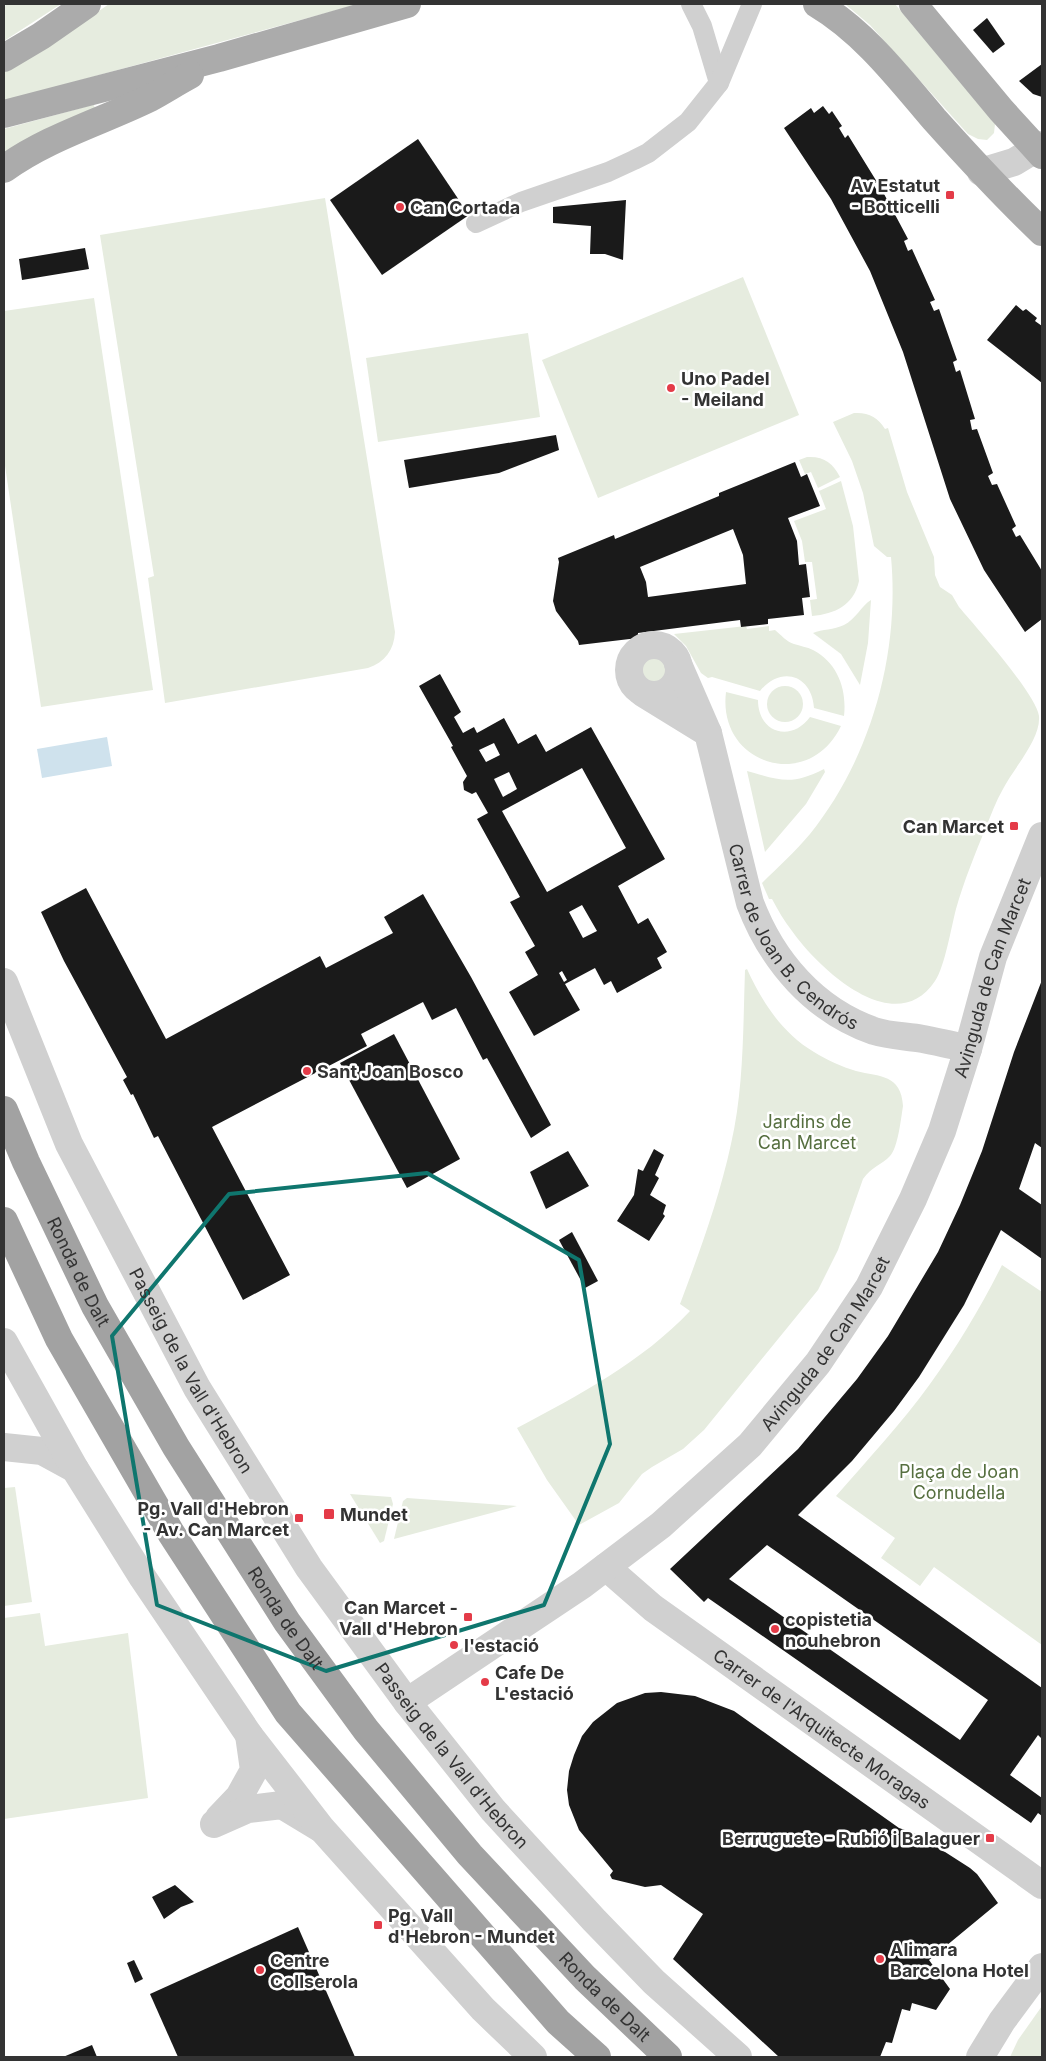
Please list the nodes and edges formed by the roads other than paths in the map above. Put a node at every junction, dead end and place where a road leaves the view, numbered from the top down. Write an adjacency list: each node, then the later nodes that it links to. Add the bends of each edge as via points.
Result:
1 (87, 4): 7 (main road)
2 (407, 4): 8 (main road)
3 (690, 4): 9 (street, via 702,26)
4 (752, 4): 9 (street)
5 (817, 4): 13 (main road, via 882,58)
6 (913, 4): 11 (main road)
7 (4, 58)
8 (219, 58): 10 (main road); 12 (main road, via 150,98 29,152)
9 (719, 83): 14 (street, via 688,122 648,153 608,172 522,202)
10 (4, 114)
11 (1040, 150): 13 (street)
12 (4, 170)
13 (981, 172): 15 (main road)
14 (476, 223)
15 (1042, 232)
16 (678, 664): 17 (street, via 673,687 660,695); 17 (street, Carrer de Joan B. Cendrós, via 675,656 663,646 655,644 638,649 632,656 628,673 636,688); 18 (street, Carrer de Joan B. Cendrós)
17 (643, 693): 18 (street, Carrer de Joan B. Cendrós)
18 (708, 733): 21 (street, Carrer de Joan B. Cendrós, via 750,903 758,924 782,963 813,997 853,1023 875,1032)
19 (1042, 836): 21 (street, Avinguda de Can Marcet, via 993,957)
20 (4, 982): 28 (street, Passeig de la Vall d'Hebron, via 69,1144 197,1388 309,1568)
21 (968, 1049): 27 (street, Avinguda de Can Marcet, via 942,1131 913,1199 869,1287 818,1363 750,1444 661,1525)
22 (4, 1110): 35 (highway, Ronda de Dalt, via 96,1306 176,1447 287,1622 366,1730 470,1855 585,1978)
23 (4, 1222): 34 (highway, via 59,1340 171,1532 288,1712 558,2022)
24 (4, 1342): 26 (street)
25 (4, 1447): 26 (street, via 42,1451)
26 (75, 1469): 29 (street, via 143,1578)
27 (606, 1567): 28 (street, Avinguda de Can Marcet); 31 (street, Carrer de l'Arquitecte Moragas, via 661,1614)
28 (407, 1702): 36 (street, Passeig de la Vall d'Hebron, via 493,1810 594,1920 654,1982)
29 (249, 1735): 30 (street); 30 (street, via 254,1770 239,1797 214,1824 248,1809 282,1805)
30 (321, 1828): 33 (street, via 483,2009)
31 (1042, 1885)
32 (1042, 1967): 37 (street)
33 (532, 2057)
34 (597, 2057)
35 (668, 2057)
36 (738, 2057)
37 (980, 2057)

